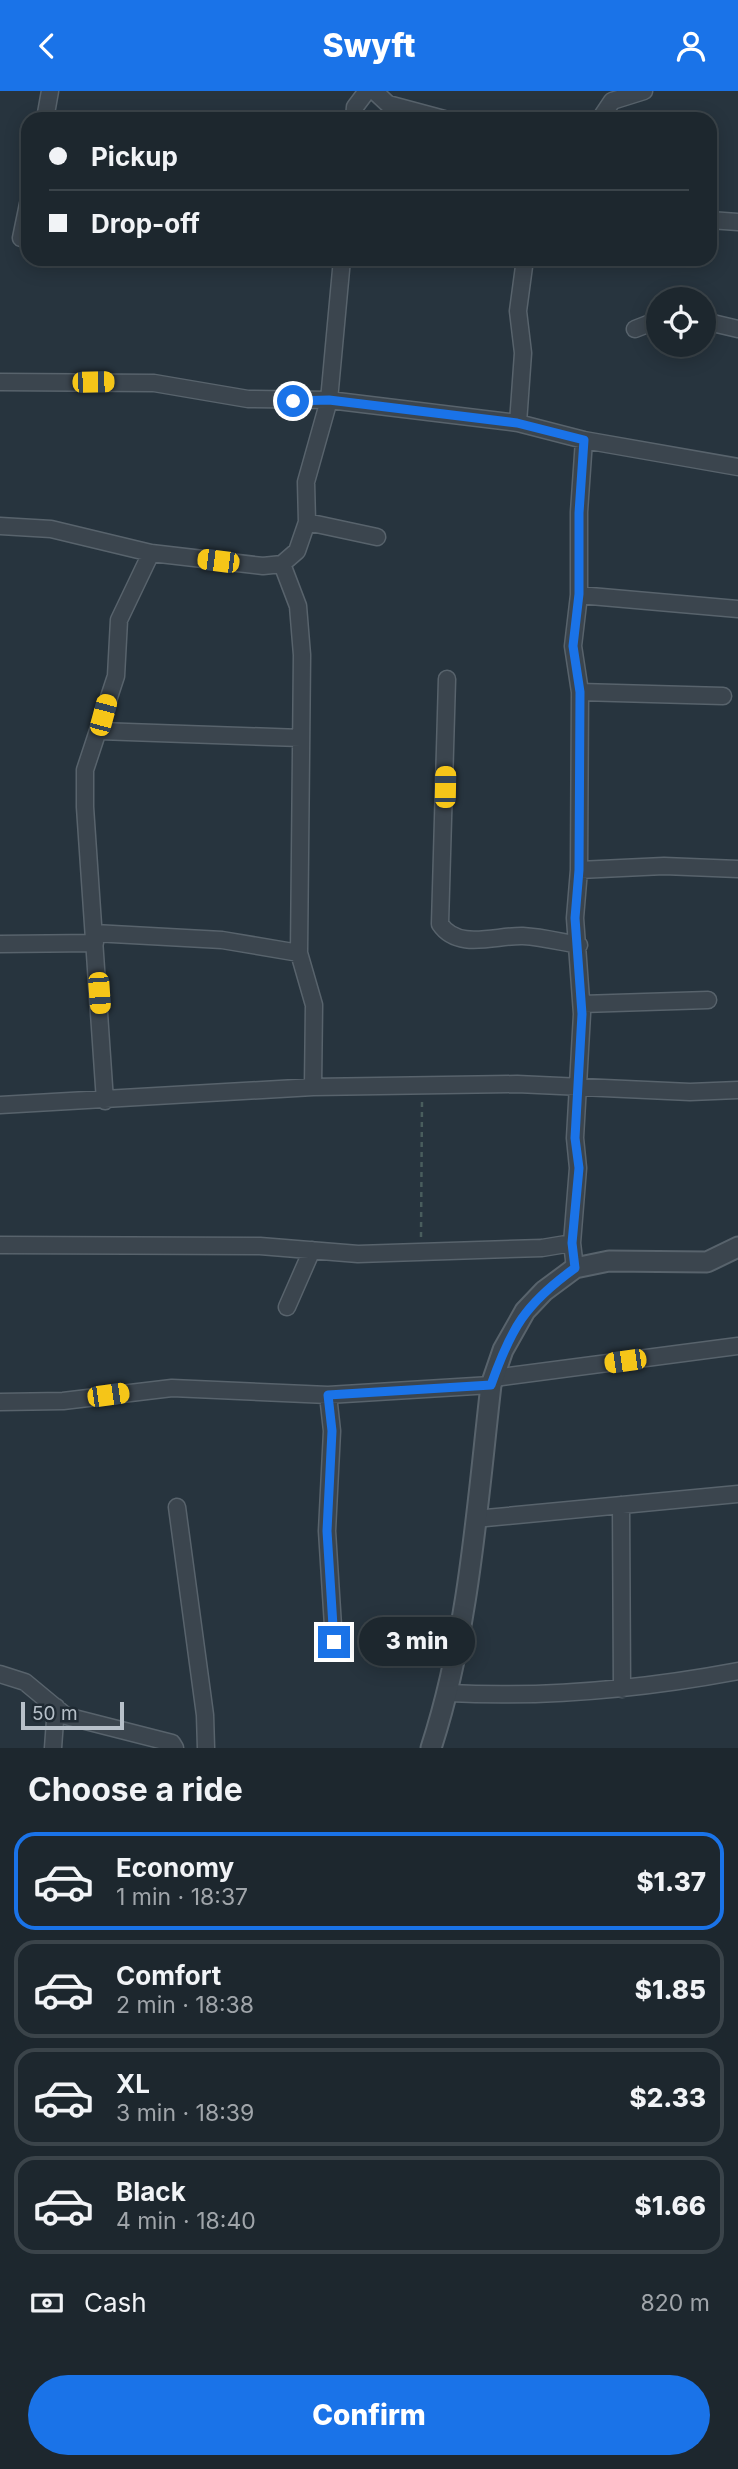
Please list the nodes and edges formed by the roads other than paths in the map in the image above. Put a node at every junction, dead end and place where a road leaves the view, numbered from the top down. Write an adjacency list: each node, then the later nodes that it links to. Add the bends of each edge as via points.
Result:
1 (50, 91): 5 (street)
2 (367, 91): 6 (street)
3 (374, 91): 7 (street, via 387,104)
4 (644, 91): 8 (street, via 612,101)
5 (46, 112)
6 (355, 112)
7 (417, 112)
8 (605, 112)
9 (717, 220): 10 (street)
10 (738, 222)
11 (341, 266): 18 (street)
12 (525, 266): 19 (street, via 517,311 523,353)
13 (646, 324): 15 (street)
14 (716, 324): 16 (street)
15 (635, 328)
16 (738, 329)
17 (0, 382): 18 (street, via 154,383 235,397)
18 (329, 400): 19 (street); 22 (street, via 306,482)
19 (517, 423): 20 (street)
20 (584, 440): 21 (street); 27 (street)
21 (738, 467)
22 (307, 522): 24 (street); 26 (street, via 297,551)
23 (0, 526): 25 (street, via 51,529)
24 (377, 537)
25 (151, 553): 26 (street, via 263,566); 32 (street, via 119,620 116,677)
26 (282, 564): 33 (street, via 298,606)
27 (579, 594): 28 (street); 30 (street, via 573,646)
28 (738, 609)
29 (447, 680): 38 (street, via 440,924 446,933 460,939 524,936)
30 (580, 692): 31 (street); 35 (street)
31 (723, 696)
32 (99, 731): 33 (street); 36 (street, via 85,771)
33 (301, 738): 39 (street)
34 (738, 869): 35 (street)
35 (579, 870): 38 (street, via 575,918)
36 (95, 938): 37 (street); 39 (street, via 222,940); 45 (street)
37 (0, 944)
38 (579, 945): 41 (street)
39 (299, 953): 43 (street, via 314,1006)
40 (708, 1000): 41 (street)
41 (582, 1004): 42 (street)
42 (576, 1086): 43 (street); 44 (street); 47 (street, via 579,1168)
43 (313, 1087): 45 (street)
44 (738, 1090)
45 (105, 1101): 46 (street)
46 (0, 1105)
47 (572, 1243): 50 (street, via 358,1254); 51 (street)
48 (0, 1245): 50 (street)
49 (738, 1247): 51 (street, via 707,1262 609,1261)
50 (312, 1249): 52 (street)
51 (575, 1268): 54 (street, via 525,1311 503,1350)
52 (287, 1307)
53 (738, 1346): 54 (street)
54 (493, 1381): 55 (street); 60 (street)
55 (328, 1395): 56 (street, via 172,1388 63,1401); 61 (street, via 332,1431 327,1531)
56 (0, 1402)
57 (738, 1494): 58 (street)
58 (621, 1505): 60 (street); 64 (street)
59 (177, 1507): 69 (street)
60 (475, 1519): 65 (street, via 460,1644)
61 (334, 1642)
62 (738, 1671): 64 (street)
63 (0, 1674): 66 (street, via 25,1682)
64 (622, 1689): 65 (street, via 506,1696)
65 (449, 1693): 70 (street)
66 (56, 1707): 67 (street); 68 (street, via 79,1721 172,1743)
67 (53, 1748)
68 (176, 1748)
69 (206, 1748)
70 (431, 1748)

